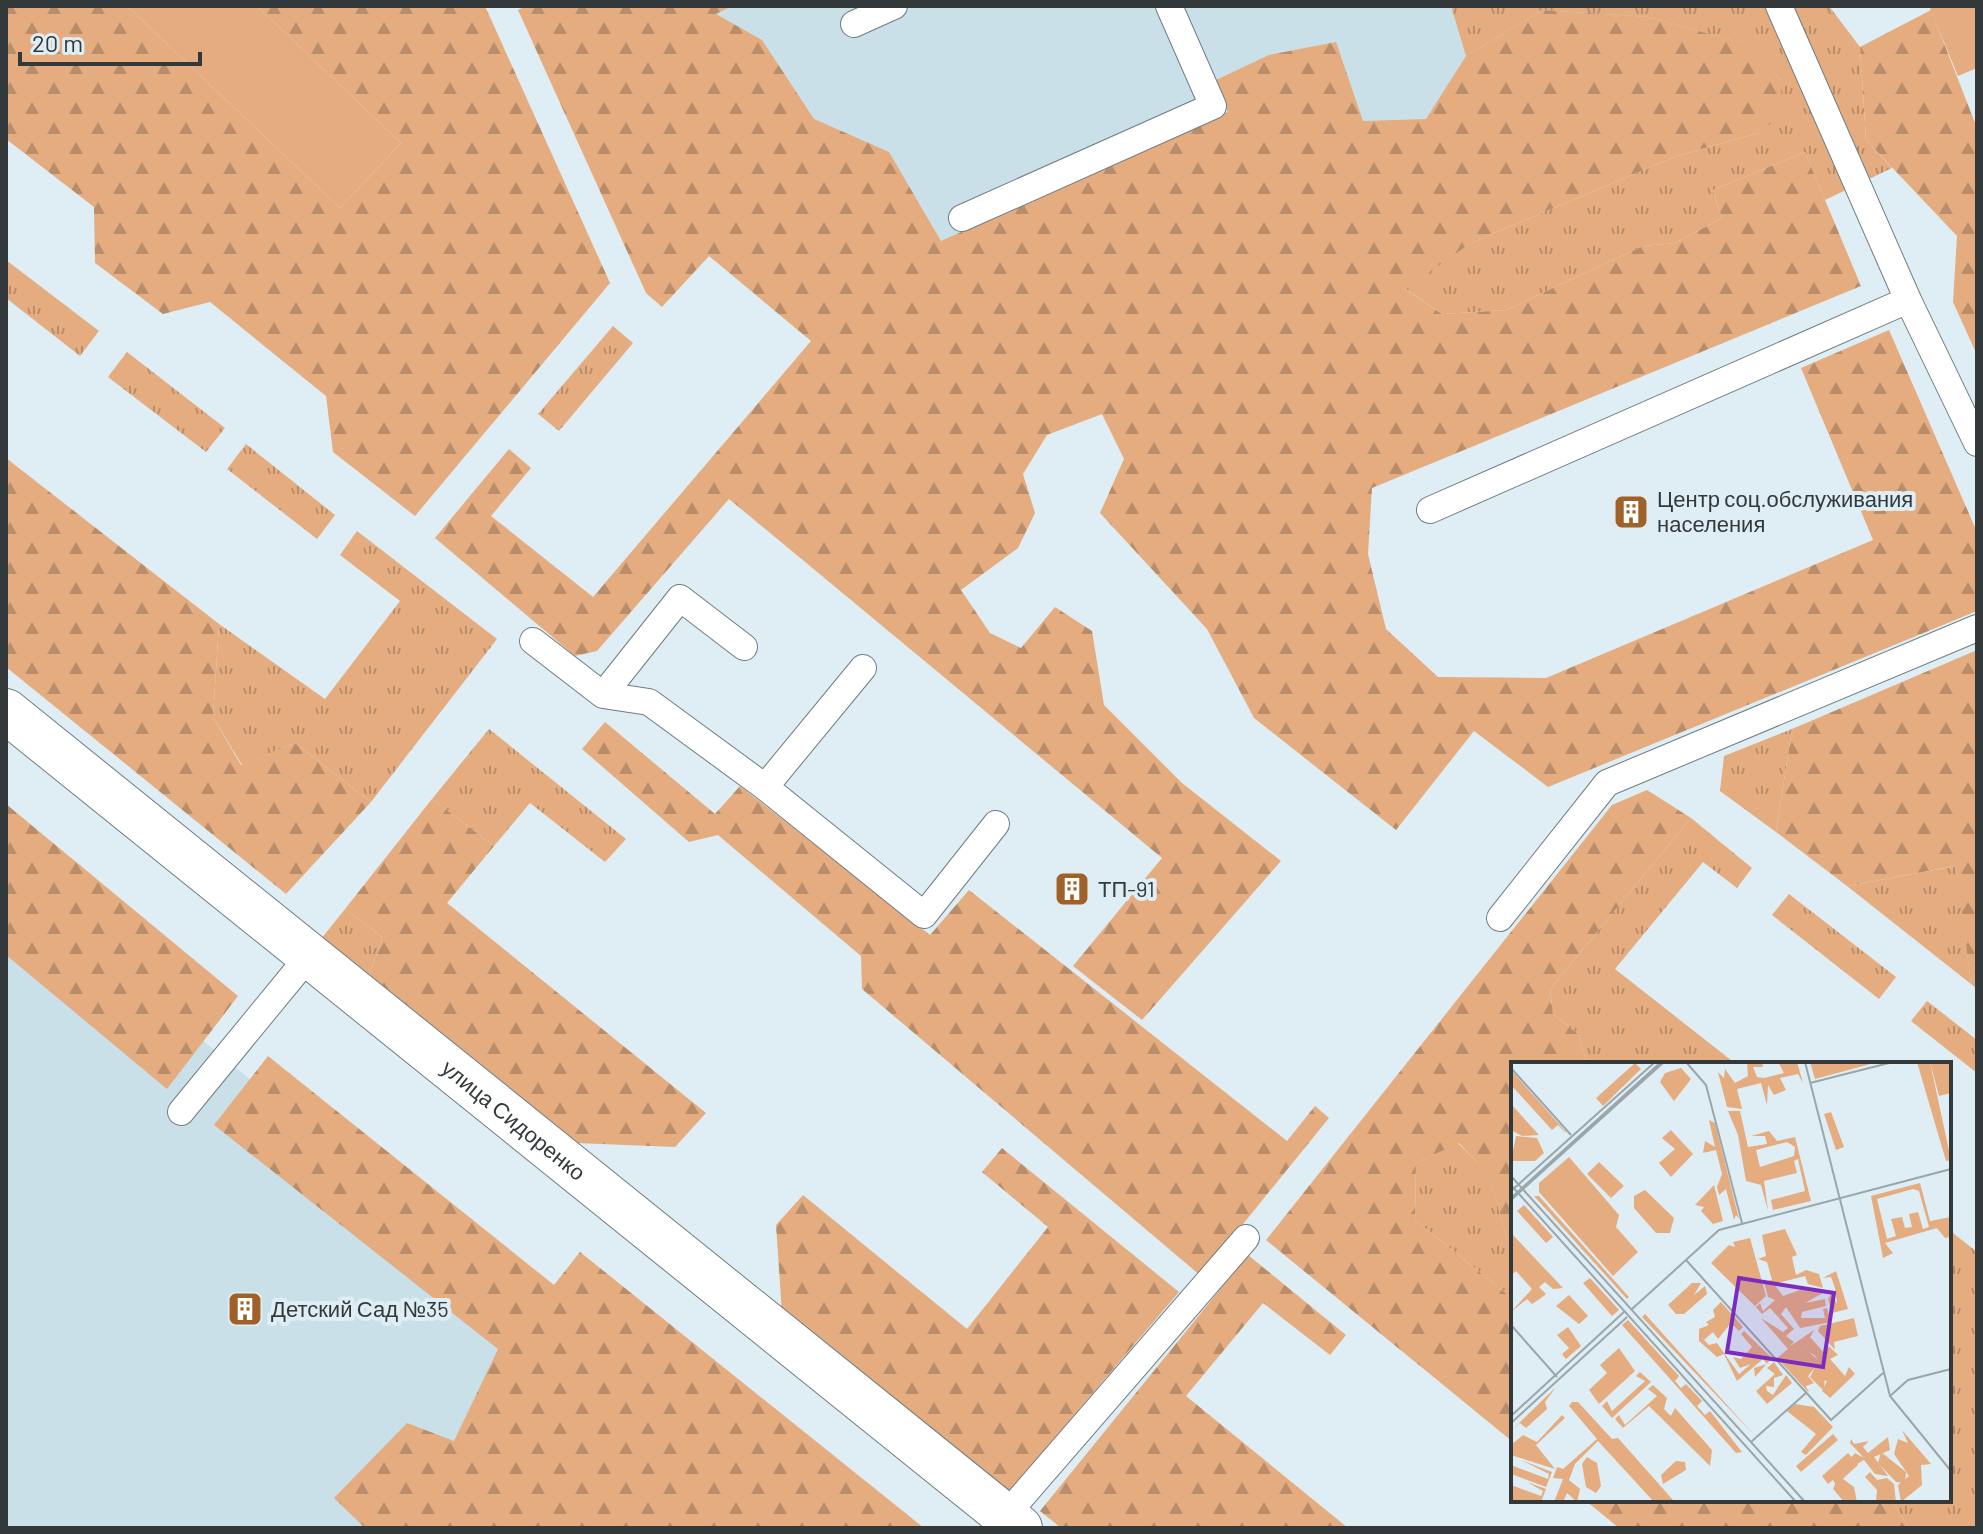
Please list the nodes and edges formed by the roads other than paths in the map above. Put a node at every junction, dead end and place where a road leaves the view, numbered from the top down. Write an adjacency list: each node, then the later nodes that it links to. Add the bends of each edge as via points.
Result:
1 (894, 6): 4 (lane)
2 (1169, 6): 5 (lane, via 1213,106)
3 (1779, 6): 6 (lane)
4 (854, 24)
5 (962, 218)
6 (1908, 300): 7 (lane); 8 (lane)
7 (1977, 442)
8 (1430, 510)
9 (1977, 628): 17 (lane, via 1607,783)
10 (533, 641): 13 (lane)
11 (744, 647): 13 (lane, via 680,598)
12 (863, 668): 15 (lane)
13 (603, 695): 15 (lane, via 649,702)
14 (6, 711): 18 (street, улица Сидоренко)
15 (765, 787): 16 (lane, via 924,915)
16 (996, 824)
17 (1500, 918)
18 (309, 956): 19 (lane); 21 (street, улица Сидоренко)
19 (181, 1112)
20 (1246, 1238): 21 (lane)
21 (1013, 1522)

